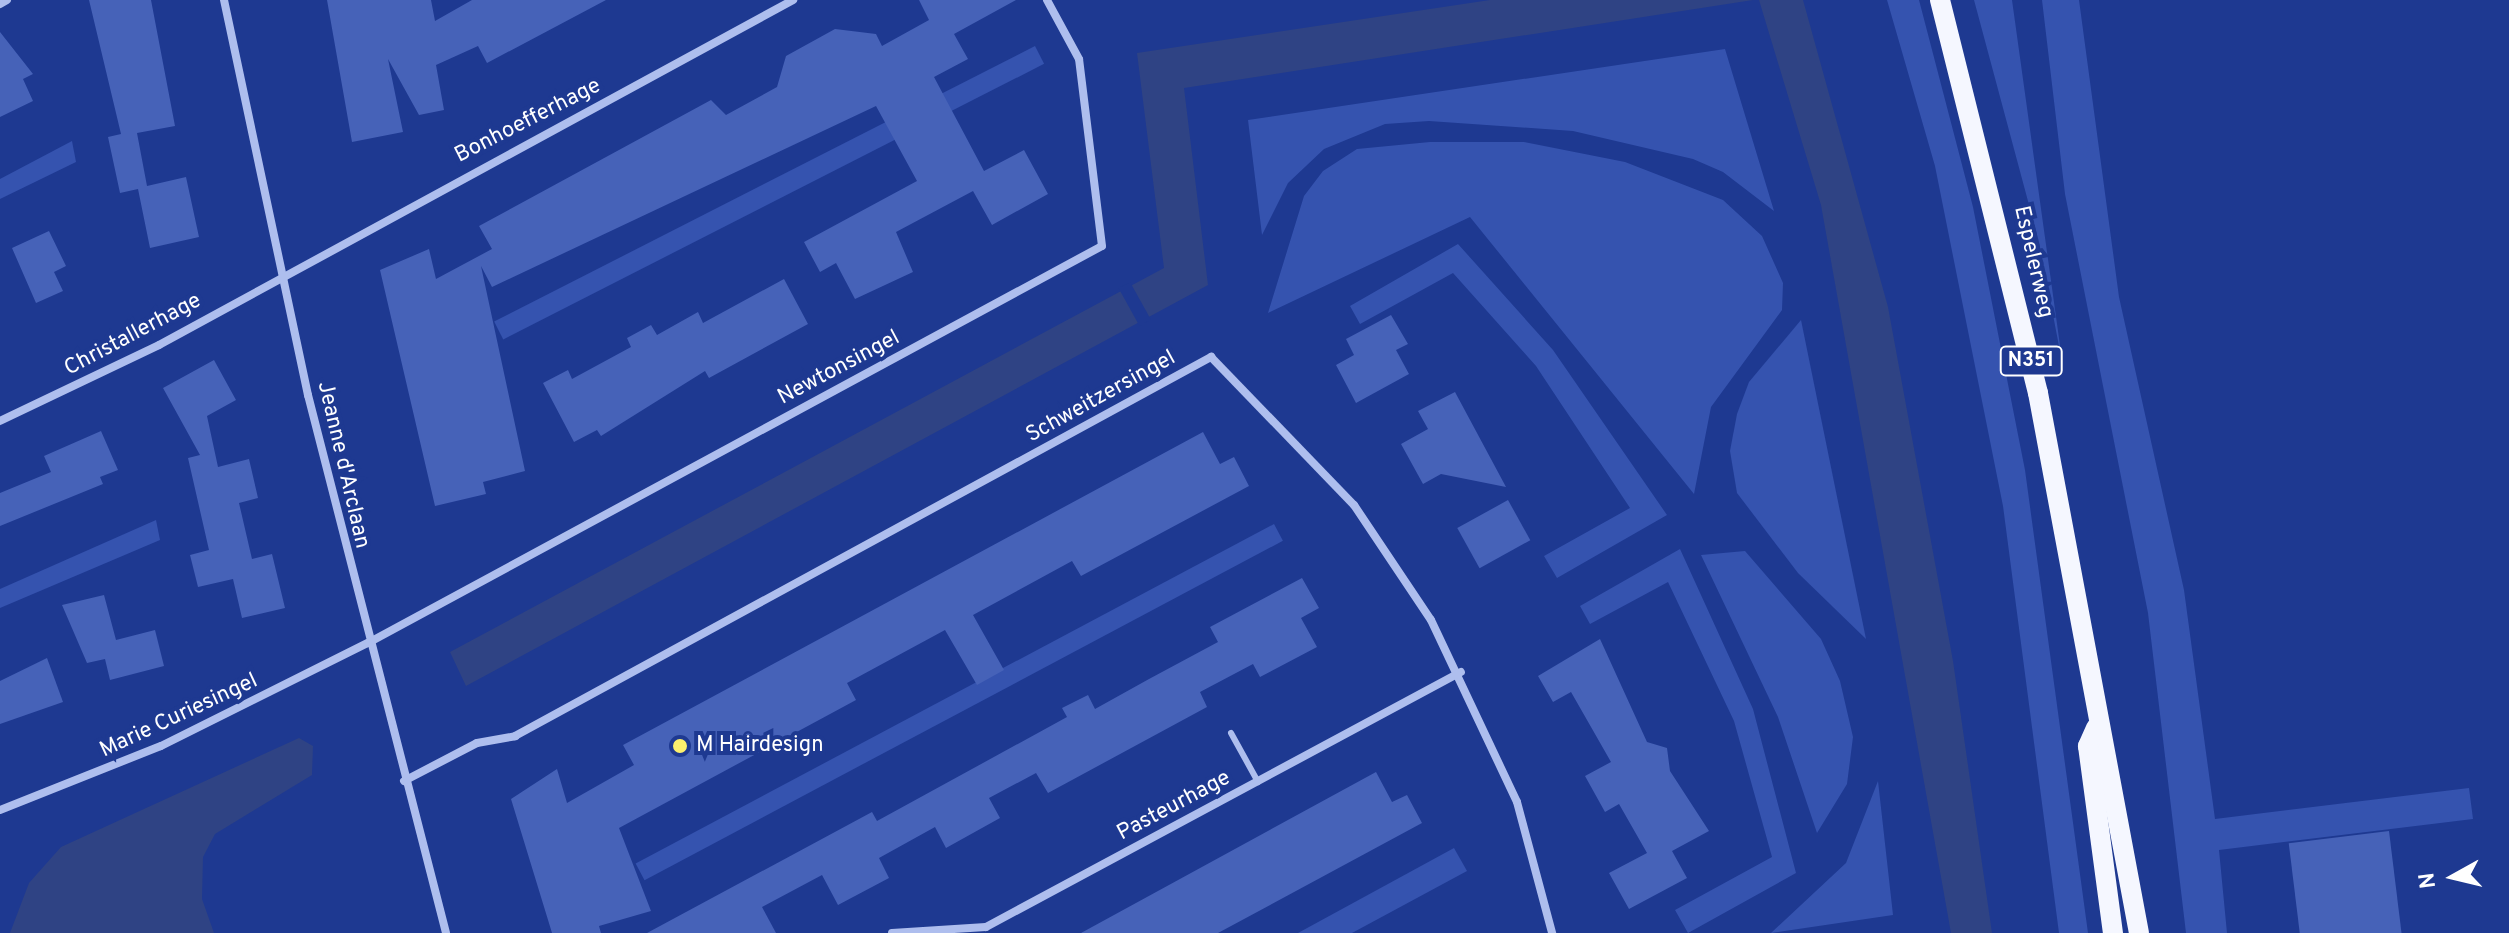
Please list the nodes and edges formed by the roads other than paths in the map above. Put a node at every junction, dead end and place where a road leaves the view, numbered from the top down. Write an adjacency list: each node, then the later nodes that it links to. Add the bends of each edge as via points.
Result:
1 (7, 0): 6 (street)
2 (224, 0): 7 (street, Jeanne d'Arclaan)
3 (793, 0): 7 (street, Bonhoefferhage)
4 (1047, 0): 9 (street, Newtonsingel, via 1079,59 1102,246)
5 (1940, 0): 11 (main road, Espelerweg / N351, via 2038,393)
6 (0, 4)
7 (281, 276): 8 (street, Christallerhage); 9 (street, Jeanne d'Arclaan)
8 (0, 421)
9 (368, 643): 13 (street, Jeanne d'Arclaan); 15 (street, Marie Curiesingel, via 161,746)
10 (1461, 672): 13 (street, Schweitzersingel, via 1354,505 1211,357 515,736 477,743); 14 (street, Pasteurhage); 18 (street, Schweitzersingel, via 1517,802)
11 (2096, 728): 19 (main road, Espelerweg / N351, via 2088,746); 20 (main road, Espelerweg / N351, via 2109,745)
12 (1231, 733): 14 (lane)
13 (404, 781): 16 (street, Jeanne d'Arclaan)
14 (1258, 782): 17 (street, Pasteurhage, via 986,927)
15 (0, 810)
16 (446, 933)
17 (892, 933)
18 (1552, 933)
19 (2113, 933)
20 (2139, 933)

